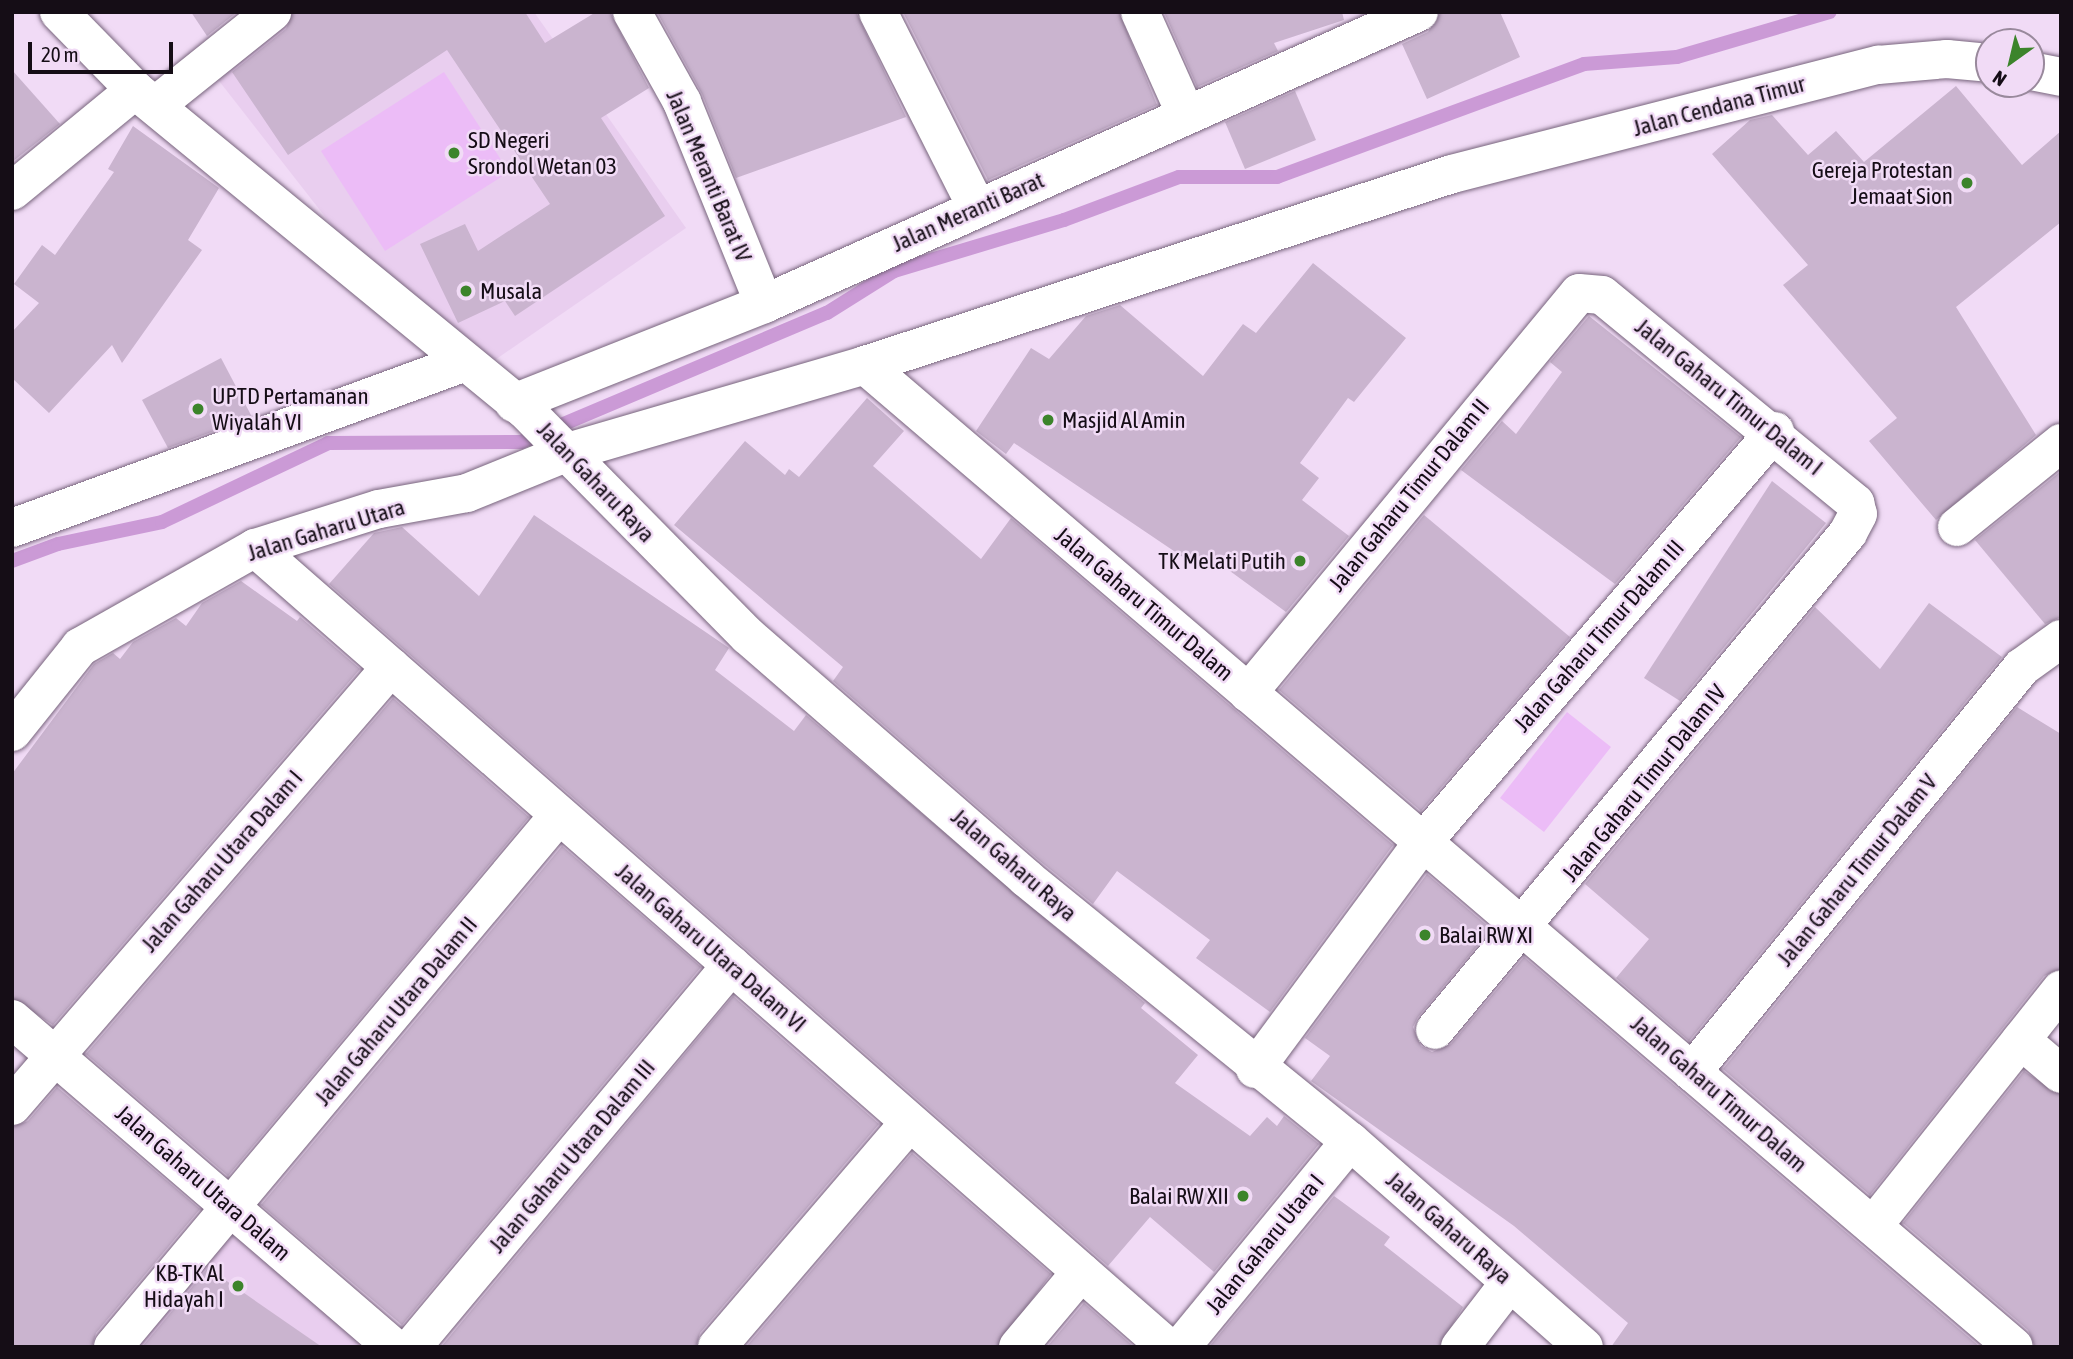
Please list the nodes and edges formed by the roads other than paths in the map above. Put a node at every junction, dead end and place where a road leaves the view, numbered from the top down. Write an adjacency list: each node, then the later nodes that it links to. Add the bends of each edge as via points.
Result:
1 (59, 12): 8 (street, Jalan Gaharu Raya)
2 (272, 12): 8 (street)
3 (632, 12): 13 (street, Jalan Meranti Barat IV, via 682,102)
4 (878, 12): 11 (street)
5 (1140, 12): 9 (street)
6 (1410, 14): 9 (street, Jalan Meranti Barat)
7 (1975, 62): 15 (street, Jalan Cendana Timur, via 1947,59 1878,65 1452,174)
8 (145, 98): 10 (street); 14 (street, Jalan Gaharu Raya)
9 (1186, 115): 11 (street, Jalan Meranti Barat)
10 (12, 191)
11 (977, 208): 13 (street, Jalan Meranti Barat)
12 (1570, 298): 17 (street, Jalan Gaharu Timur Dalam I, via 1587,291 1602,295); 26 (street, Jalan Gaharu Timur Dalam II)
13 (764, 304): 16 (street, Jalan Meranti Barat)
14 (462, 363): 16 (street, Jalan Gaharu Raya); 21 (street)
15 (865, 365): 19 (street); 26 (street, Jalan Gaharu Timur Dalam)
16 (520, 407): 19 (street, Jalan Gaharu Raya)
17 (1774, 431): 22 (street, Jalan Gaharu Timur Dalam I, via 1856,503 1858,514); 29 (street, Jalan Gaharu Timur Dalam III)
18 (2061, 443): 20 (street)
19 (566, 449): 23 (street, Jalan Gaharu Utara, via 467,493 379,509); 37 (street, Jalan Gaharu Raya, via 748,636)
20 (1957, 527)
21 (12, 528)
22 (1848, 533): 30 (street, Jalan Gaharu Timur Dalam IV)
23 (255, 548): 25 (street, Jalan Gaharu Utara Dalam VI); 27 (street, Jalan Gaharu Utara, via 80,647)
24 (2061, 639): 38 (street, Jalan Gaharu Timur Dalam V, via 2022,667)
25 (391, 667): 28 (street, Jalan Gaharu Utara Dalam VI); 36 (street, Jalan Gaharu Utara Dalam I)
26 (1248, 692): 29 (street, Jalan Gaharu Timur Dalam)
27 (12, 732)
28 (559, 815): 31 (street, Jalan Gaharu Utara Dalam VI); 43 (street, Jalan Gaharu Utara Dalam II)
29 (1423, 842): 30 (street, Jalan Gaharu Timur Dalam); 37 (street)
30 (1526, 928): 34 (street, Jalan Gaharu Timur Dalam IV); 38 (street, Jalan Gaharu Timur Dalam)
31 (731, 965): 41 (street, Jalan Gaharu Utara Dalam VI); 49 (street, Jalan Gaharu Utara Dalam III)
32 (2061, 990): 35 (street)
33 (12, 1019): 36 (street, Jalan Gaharu Utara Dalam)
34 (1435, 1030)
35 (2021, 1040): 39 (street); 44 (street)
36 (53, 1055): 40 (street, Jalan Gaharu Utara Dalam I); 43 (street, Jalan Gaharu Utara Dalam)
37 (1255, 1069): 42 (street, Jalan Gaharu Raya)
38 (1692, 1072): 44 (street, Jalan Gaharu Timur Dalam)
39 (2061, 1074)
40 (12, 1106)
41 (910, 1122): 45 (street, Jalan Gaharu Utara Dalam VI); 50 (street)
42 (1350, 1141): 46 (street, Jalan Gaharu Raya); 53 (street, Jalan Gaharu Utara I)
43 (232, 1208): 47 (street, Jalan Gaharu Utara Dalam II); 48 (street, Jalan Gaharu Utara Dalam)
44 (1873, 1226): 56 (street, Jalan Gaharu Timur Dalam)
45 (1081, 1272): 51 (street); 52 (street, Jalan Gaharu Utara Dalam VI)
46 (1510, 1282): 54 (street); 55 (street, Jalan Gaharu Raya)
47 (113, 1347)
48 (393, 1347)
49 (412, 1347)
50 (718, 1347)
51 (1018, 1347)
52 (1167, 1347)
53 (1181, 1347)
54 (1460, 1347)
55 (1584, 1347)
56 (2014, 1347)

